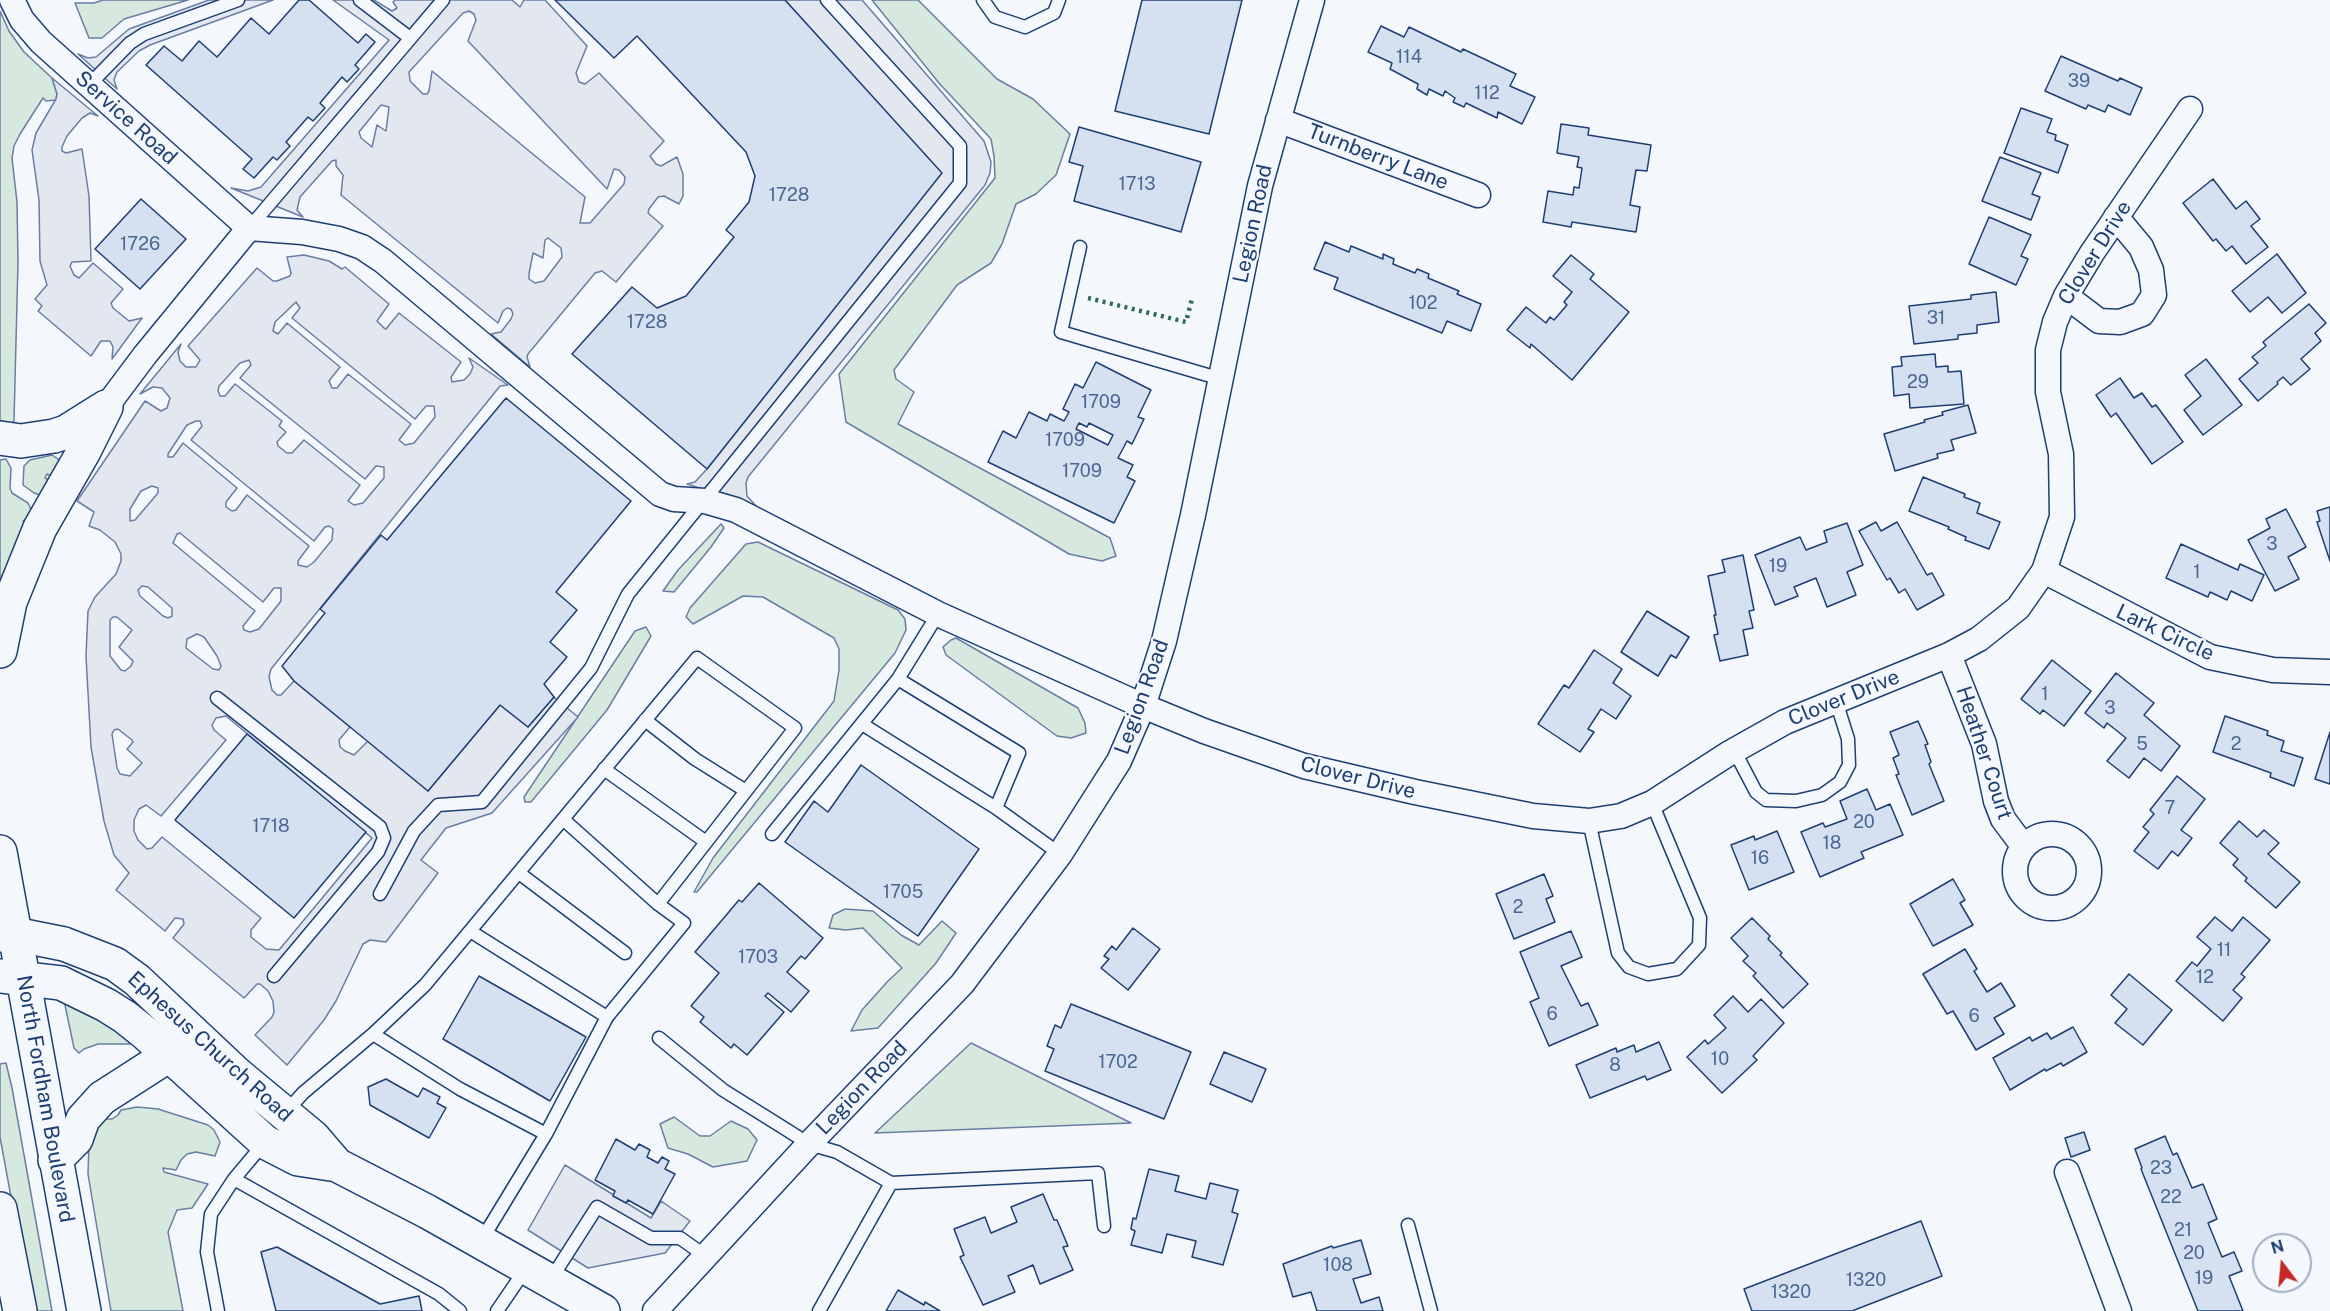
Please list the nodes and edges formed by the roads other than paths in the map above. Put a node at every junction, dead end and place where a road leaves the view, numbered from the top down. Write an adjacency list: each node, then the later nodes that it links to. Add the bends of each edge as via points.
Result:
1 (12, 0): 10 (street, Service Road, via 30,31)
2 (238, 0): 10 (lane, via 144,34)
3 (360, 0): 9 (lane)
4 (443, 0): 9 (lane)
5 (827, 0): 21 (lane, via 960,146 960,183)
6 (983, 0): 7 (lane, via 995,17 1025,27 1054,13)
7 (1059, 0)
8 (1312, 0): 12 (street, Legion Road)
9 (411, 38): 15 (lane)
10 (89, 85): 15 (street, Service Road)
11 (2190, 109): 14 (street, Clover Drive)
12 (1278, 120): 13 (street, Turnberry Lane); 18 (street, Legion Road, via 1260,186)
13 (1478, 195)
14 (2116, 217): 17 (street, Clover Drive); 17 (street, via 2141,247 2151,270 2154,295 2142,314 2120,322 2100,321)
15 (249, 228): 19 (street); 21 (street, Clover Drive, via 302,232 362,247 402,276 660,494)
16 (1080, 247): 18 (lane, via 1060,332)
17 (2066, 296): 22 (street, Clover Drive, via 2048,350 2048,392 2061,454 2062,517)
18 (1221, 379): 30 (street, Legion Road, via 1164,641)
19 (106, 407): 20 (main road, via 54,436 21,441); 24 (main road, via 40,528 10,602)
20 (0, 438)
21 (705, 501): 23 (street, Clover Drive, via 736,510); 46 (lane, via 628,594 591,668 482,802 438,805 414,831)
22 (2044, 571): 25 (street, Clover Drive, via 2018,608 1979,639); 26 (street, Lark Circle, via 2210,657 2273,670)
23 (938, 614): 27 (lane); 30 (street, Clover Drive)
24 (0, 651)
25 (1949, 655): 29 (street, Clover Drive); 42 (street, Heather Court, via 1984,744 2000,810)
26 (2330, 672)
27 (898, 679): 32 (lane); 37 (lane, via 1019,753)
28 (218, 698): 52 (lane, via 380,827 384,838 378,852)
29 (1836, 701): 33 (street, Clover Drive, via 1785,722); 33 (lane, via 1848,739 1849,765 1840,782 1822,795 1796,801 1766,800 1756,792)
30 (1143, 706): 39 (street, Clover Drive, via 1304,766 1533,816); 44 (street, Legion Road, via 1119,761)
31 (645, 720): 34 (lane); 35 (lane, via 695,759); 35 (lane, via 697,658 795,728)
32 (862, 724): 37 (lane); 40 (lane)
33 (1734, 750): 36 (street, Clover Drive)
34 (604, 769): 38 (lane); 41 (lane)
35 (746, 791): 41 (lane)
36 (1652, 804): 39 (street, Clover Drive, via 1622,816); 39 (lane, via 1700,918 1699,945 1677,969 1648,974 1629,967 1618,953)
37 (996, 808): 44 (lane)
38 (564, 820): 45 (lane); 47 (lane)
39 (1589, 821)
40 (772, 834)
41 (706, 842): 47 (lane)
42 (2024, 847)
43 (0, 852): 49 (main road, North Fordham Boulevard)
44 (1060, 854): 60 (street, Legion Road, via 962,984)
45 (519, 873): 48 (lane); 50 (lane)
46 (380, 894)
47 (658, 904): 53 (lane, via 684,923)
48 (470, 931): 53 (lane); 54 (lane, via 426,985)
49 (7, 934): 51 (main road, North Fordham Boulevard); 57 (main road, Ephesus Church Road, via 64,944 115,964)
50 (625, 953)
51 (11, 976): 56 (main road, Ephesus Church Road, via 61,983 92,997 125,1017); 61 (main road, North Fordham Boulevard)
52 (274, 976)
53 (607, 1017): 58 (lane)
54 (373, 1034): 57 (lane); 58 (lane, via 460,1089)
55 (659, 1038): 60 (lane, via 723,1090)
56 (169, 1055): 59 (main road, Ephesus Church Road); 61 (main road, via 92,1107 76,1139)
57 (284, 1114): 62 (main road, Ephesus Church Road, via 313,1137)
58 (546, 1134): 69 (lane)
59 (265, 1142): 62 (main road, Ephesus Church Road, via 298,1160); 64 (lane)
60 (809, 1143): 65 (lane, via 837,1152); 70 (street, Legion Road)
61 (55, 1160): 73 (main road, North Fordham Boulevard)
62 (337, 1165): 69 (main road, Ephesus Church Road)
63 (2067, 1172): 81 (street)
64 (234, 1179): 74 (lane, via 211,1214 208,1228 207,1252); 75 (lane, via 439,1294)
65 (891, 1183): 68 (lane, via 1098,1173); 79 (lane)
66 (0, 1209): 72 (main road)
67 (1408, 1225): 80 (lane)
68 (1104, 1226)
69 (480, 1242): 71 (main road, Ephesus Church Road)
70 (704, 1255): 71 (lane, via 680,1238 651,1238 597,1207); 78 (street, Legion Road)
71 (539, 1274): 76 (lane); 77 (main road, Ephesus Church Road)
72 (20, 1311)
73 (84, 1311)
74 (218, 1311)
75 (460, 1311)
76 (497, 1311)
77 (603, 1311)
78 (655, 1311)
79 (819, 1311)
80 (1431, 1311)
81 (2119, 1311)

